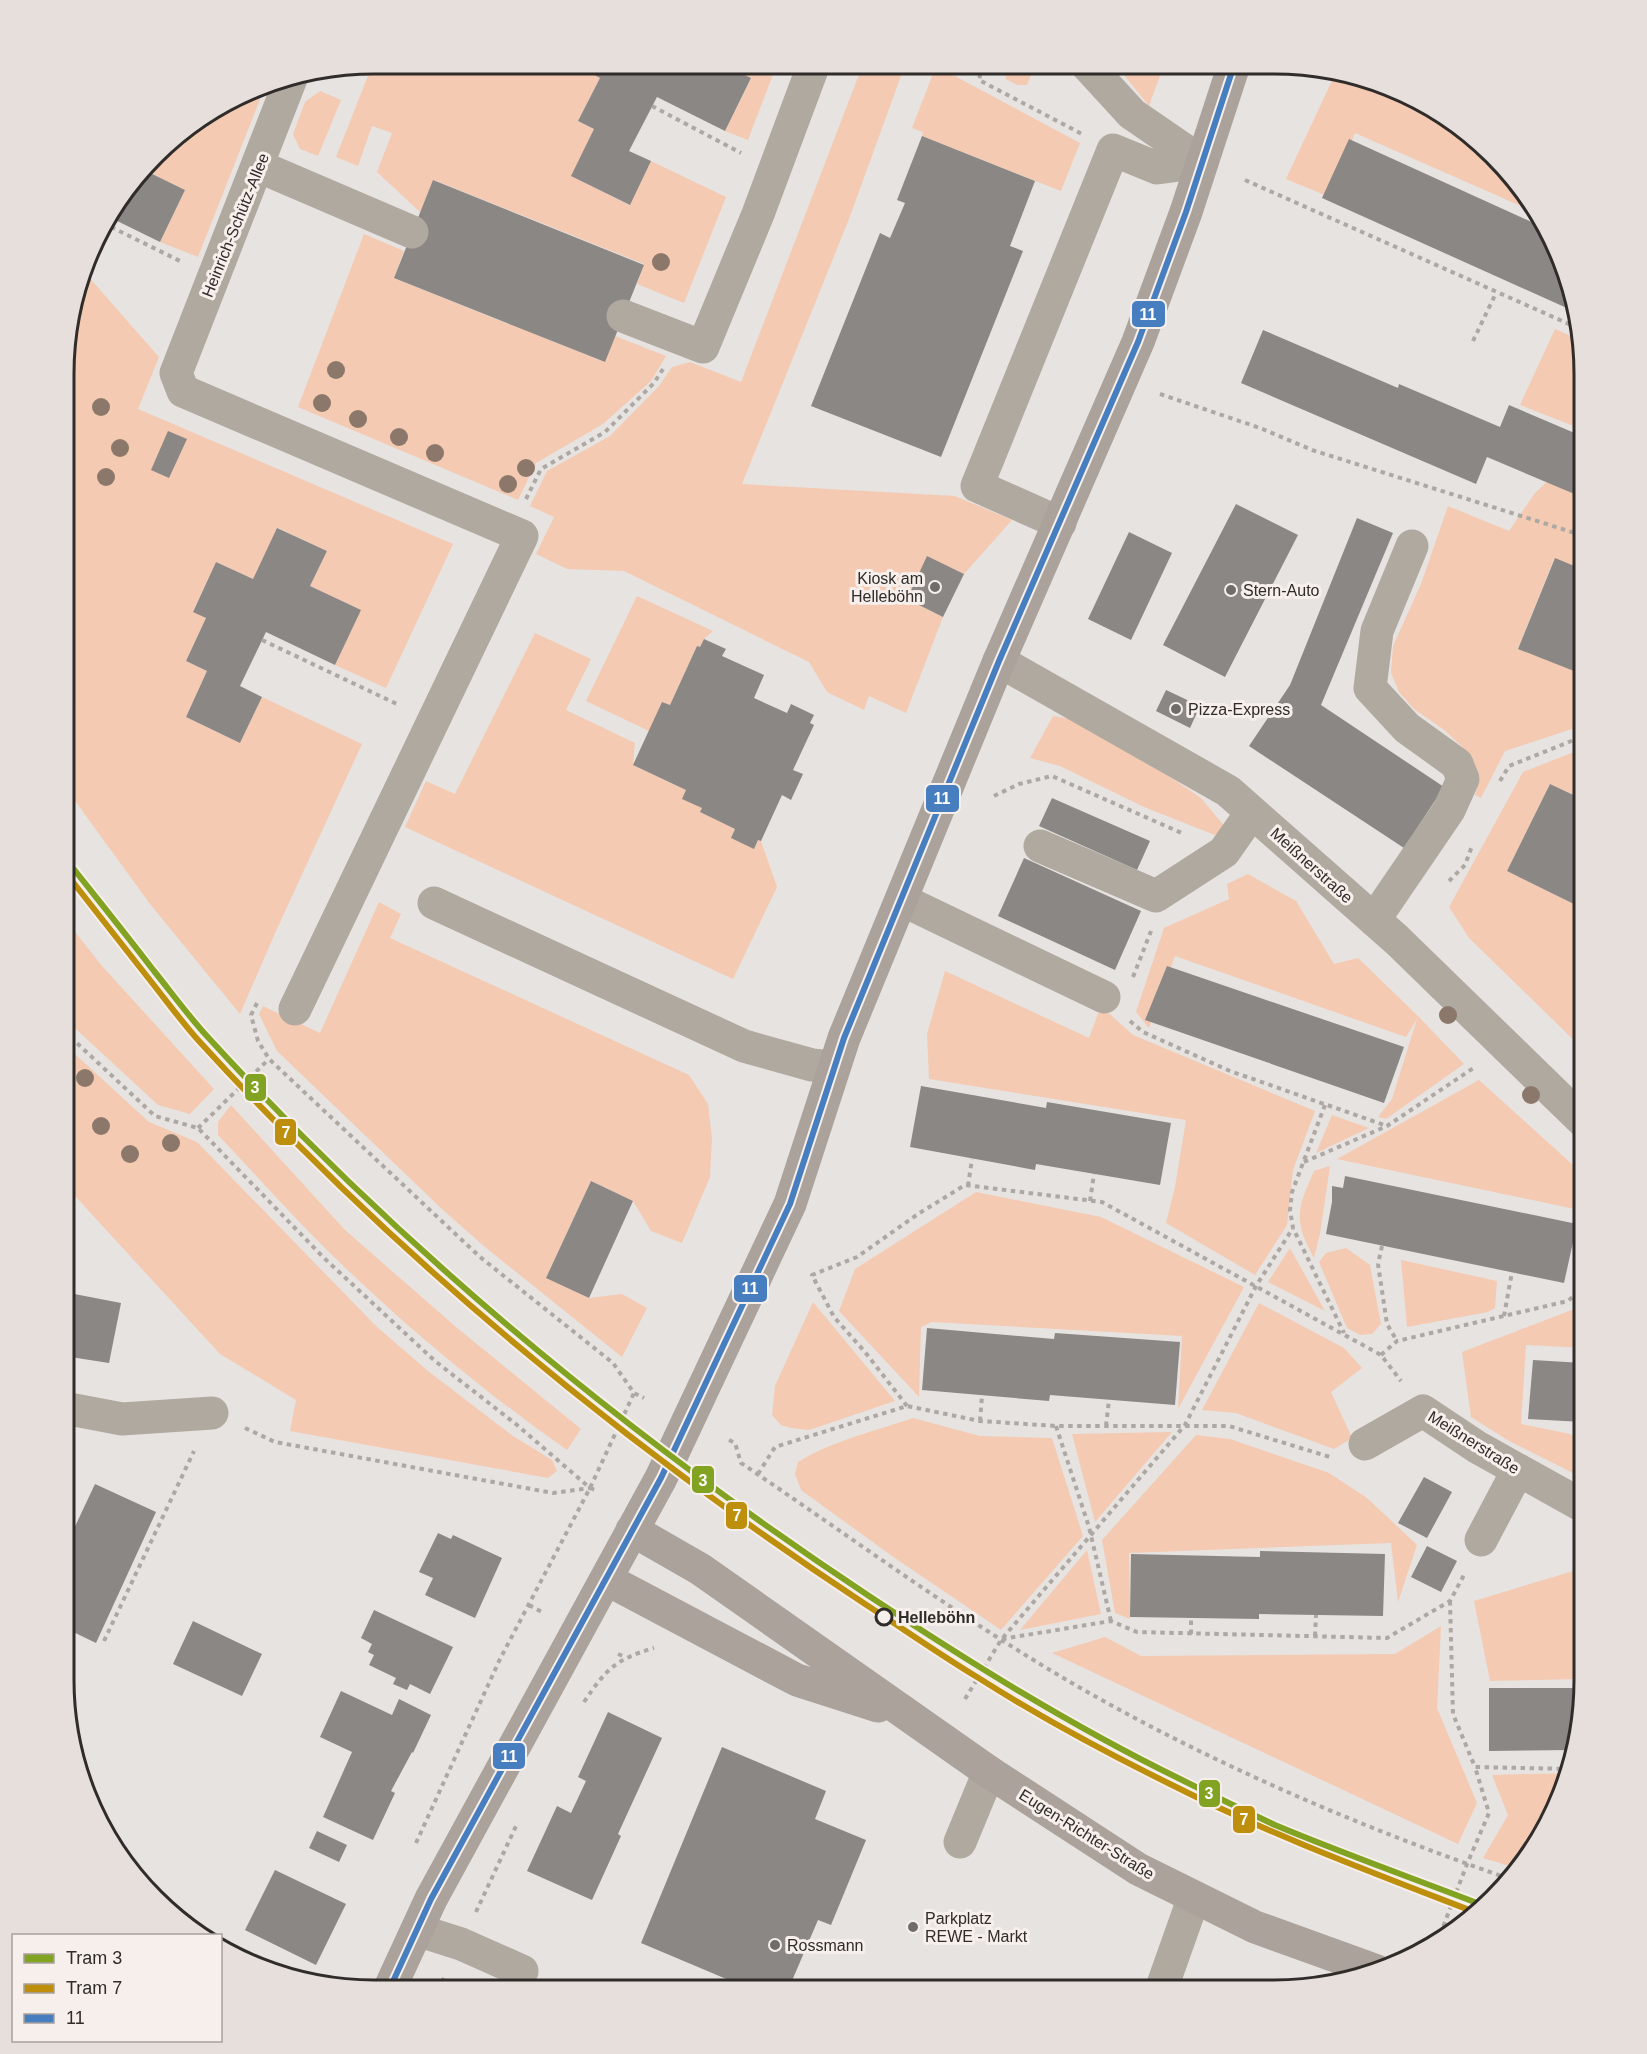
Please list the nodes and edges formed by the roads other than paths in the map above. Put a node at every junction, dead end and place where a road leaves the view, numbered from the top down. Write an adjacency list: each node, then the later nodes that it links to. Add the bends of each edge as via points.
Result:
1 (810, 74): 8 (street, via 704,347)
2 (1095, 74): 5 (street, via 1132,114)
3 (1231, 74): 5 (main road)
4 (288, 86): 6 (street, Heinrich-Schütz-Allee)
5 (1202, 162): 9 (main road, via 1138,342); 9 (street, via 1157,168 1113,150 977,486)
6 (258, 166): 7 (street); 18 (street, Heinrich-Schütz-Allee, via 176,373 183,391 522,536)
7 (412, 232)
8 (623, 316)
9 (1060, 523): 11 (main road)
10 (1412, 546): 16 (street, via 1377,631 1370,688 1407,728 1457,764 1463,779 1449,810)
11 (999, 661): 12 (street, Meißnerstraße, via 1228,791); 14 (main road)
12 (1252, 812): 13 (street, via 1224,852 1156,896); 16 (street, Meißnerstraße)
13 (1040, 846)
14 (902, 900): 17 (street); 19 (main road)
15 (434, 903): 19 (street, via 744,1046 812,1065)
16 (1374, 920): 20 (street, Meißnerstraße)
17 (1120, 999)
18 (295, 1009)
19 (834, 1067): 26 (main road, via 790,1204 661,1478)
20 (1574, 1112)
21 (74, 1410): 22 (street, via 122,1419)
22 (212, 1413)
23 (1365, 1444): 24 (street, Meißnerstraße, via 1423,1411)
24 (1518, 1470): 25 (street, Meißnerstraße); 27 (street)
25 (1574, 1501)
26 (632, 1530): 28 (main road); 29 (main road, Eugen-Richter-Straße, via 700,1569)
27 (1481, 1540)
28 (606, 1579): 29 (main road, Eugen-Richter-Straße, via 797,1680); 33 (main road, via 481,1803)
29 (908, 1716): 30 (main road, Eugen-Richter-Straße)
30 (989, 1772): 31 (street); 32 (main road, Eugen-Richter-Straße, via 1138,1869)
31 (960, 1842)
32 (1194, 1897): 34 (main road, Eugen-Richter-Straße, via 1255,1927); 37 (street)
33 (417, 1930): 35 (street); 36 (main road)
34 (1364, 1966)
35 (522, 1971)
36 (394, 1980)
37 (1165, 1980)

